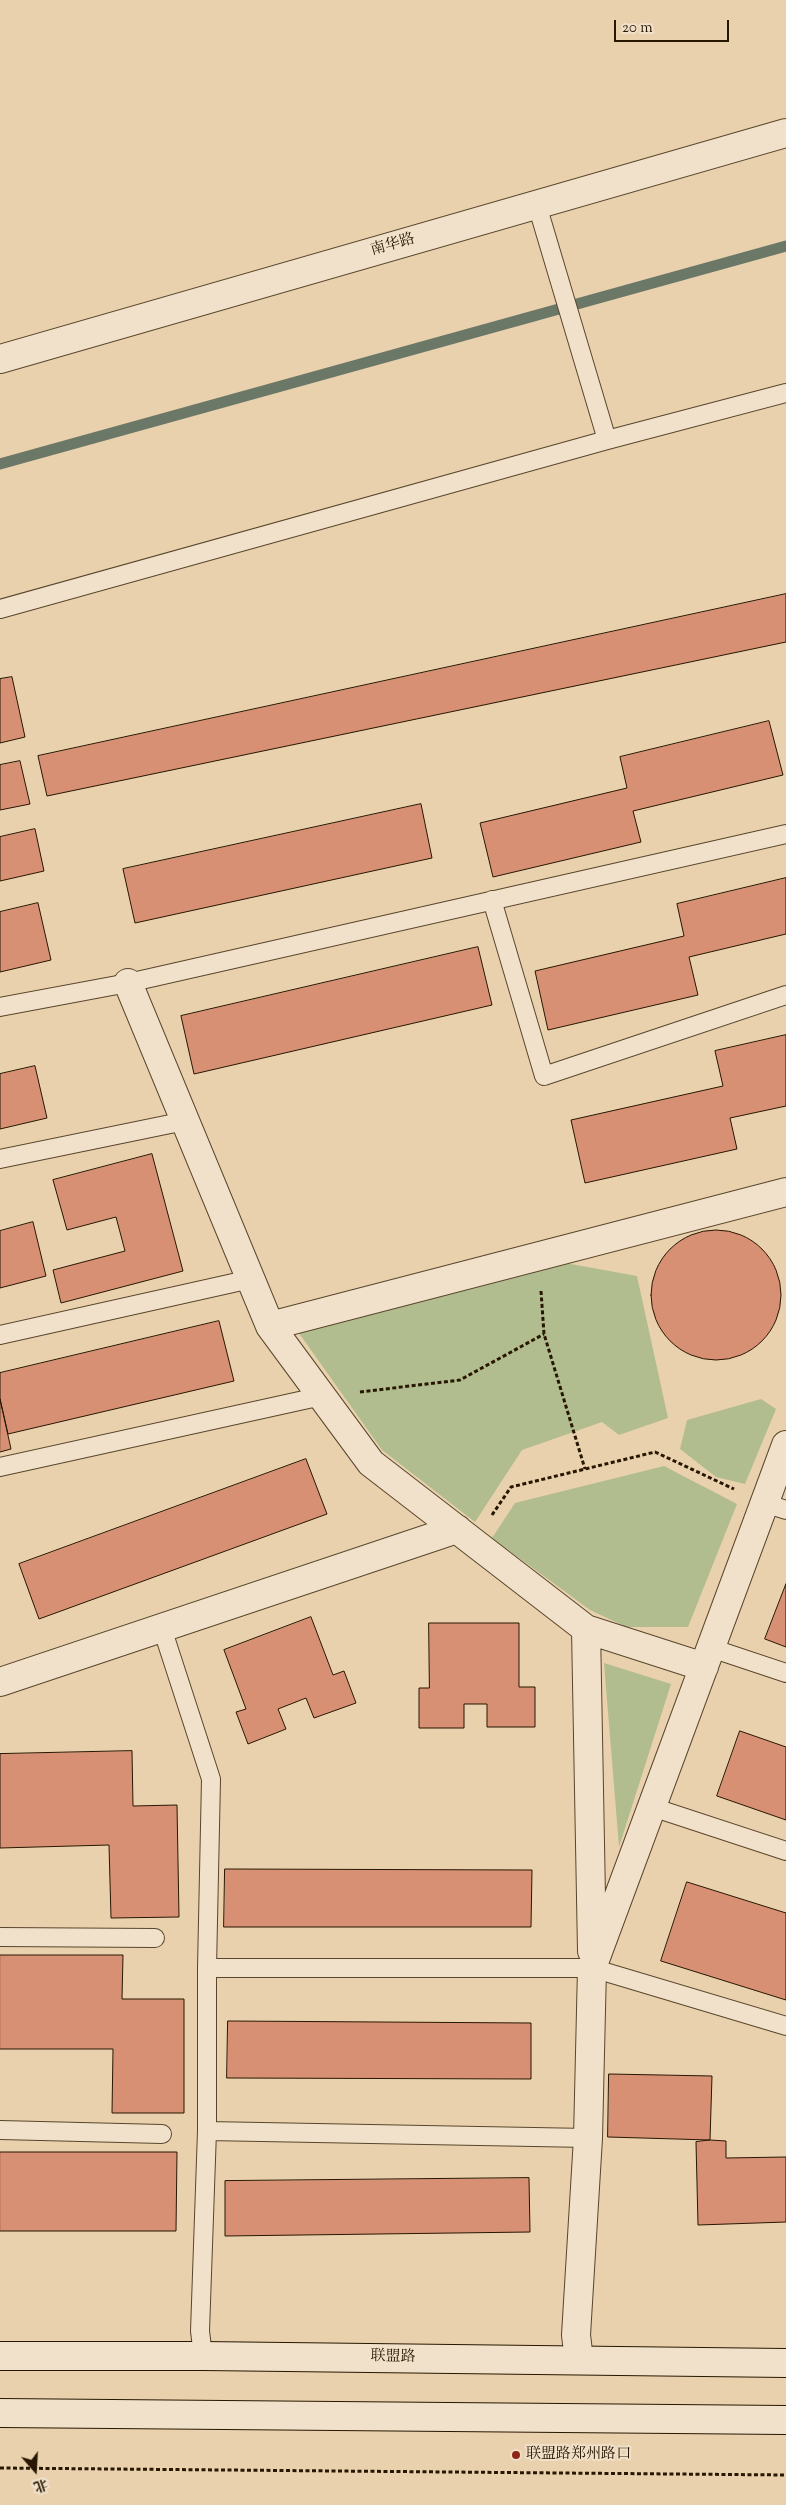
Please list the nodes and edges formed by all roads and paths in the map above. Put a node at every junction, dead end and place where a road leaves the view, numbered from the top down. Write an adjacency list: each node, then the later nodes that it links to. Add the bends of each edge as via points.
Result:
1 (786, 134): 2 (street, 南华路)
2 (537, 205): 3 (street, 南华路); 5 (lane)
3 (0, 359)
4 (786, 393): 5 (lane)
5 (607, 440): 6 (lane)
6 (0, 610)
7 (786, 834): 8 (lane)
8 (492, 900): 9 (lane); 10 (lane, via 544,1076)
9 (128, 983): 11 (lane); 12 (street)
10 (786, 995)
11 (0, 1007)
12 (185, 1121): 13 (lane); 16 (street)
13 (0, 1159)
14 (786, 1192): 15 (street)
15 (538, 1256): 17 (street); 18 (path)
16 (250, 1279): 17 (street); 19 (lane)
17 (270, 1326): 20 (street)
18 (544, 1334): 20 (path, via 460,1380); 23 (path)
19 (0, 1335)
20 (322, 1396): 22 (lane); 25 (street, via 371,1463)
21 (786, 1445): 24 (street)
22 (0, 1467)
23 (585, 1469): 24 (path, via 654,1452); 25 (path, via 511,1487)
24 (775, 1506): 28 (street)
25 (465, 1536): 26 (street); 27 (street)
26 (162, 1628): 30 (street); 35 (lane, via 211,1779)
27 (586, 1629): 28 (street); 36 (street)
28 (707, 1657): 29 (lane); 31 (street)
29 (786, 1673)
30 (0, 1682)
31 (652, 1807): 32 (lane); 36 (street)
32 (786, 1851)
33 (0, 1937): 34 (lane)
34 (155, 1938)
35 (207, 1968): 36 (lane); 39 (lane)
36 (592, 1968): 37 (lane); 41 (street)
37 (786, 2026)
38 (0, 2130): 40 (lane)
39 (207, 2131): 41 (lane); 43 (lane, via 200,2331)
40 (162, 2134)
41 (588, 2138): 44 (street, via 576,2336)
42 (0, 2356): 43 (street, 联盟路)
43 (203, 2356): 44 (street, 联盟路)
44 (579, 2360): 45 (street, 联盟路)
45 (786, 2363)
46 (0, 2413): 47 (street)
47 (786, 2420)
48 (0, 2468): 49 (path)
49 (786, 2475)

